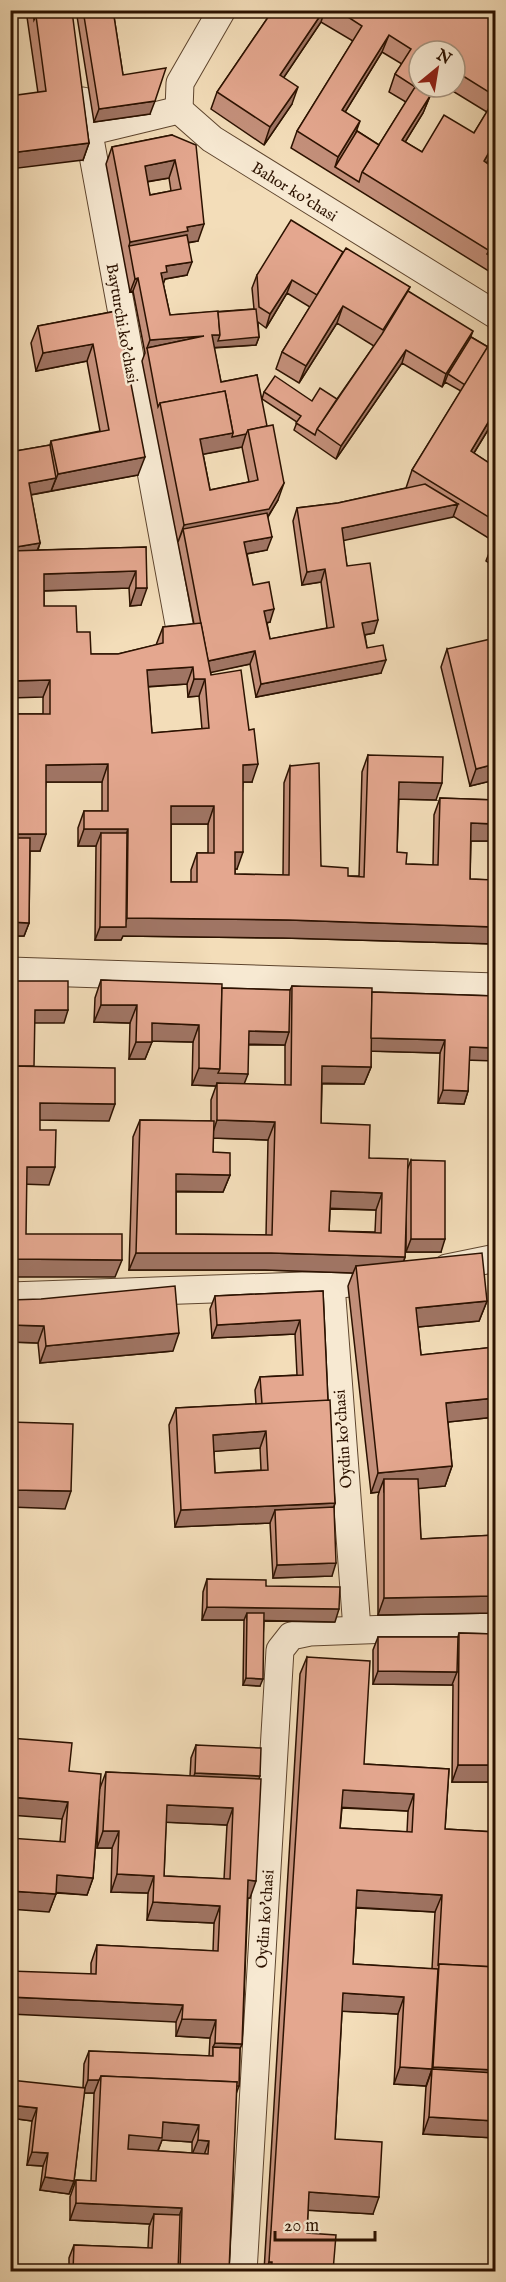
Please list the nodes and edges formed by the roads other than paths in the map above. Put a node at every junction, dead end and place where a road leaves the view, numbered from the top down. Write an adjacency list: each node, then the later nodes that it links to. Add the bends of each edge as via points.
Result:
1 (222, 10): 3 (street, via 180,83)
2 (79, 76): 4 (street, Bayturchi ko'chasi)
3 (178, 110): 4 (street); 5 (street, Bahor ko'chasi, via 212,139)
4 (88, 132): 6 (street, Bayturchi ko'chasi)
5 (495, 315)
6 (181, 635)
7 (10, 971): 8 (street)
8 (495, 987)
9 (495, 1258): 10 (street)
10 (331, 1285): 11 (street); 13 (street, Oydin ko'chasi)
11 (10, 1296)
12 (495, 1625): 13 (street, Oydin ko'chasi)
13 (357, 1629): 14 (street, Oydin ko'chasi, via 291,1636 280,1650)
14 (243, 2271)

